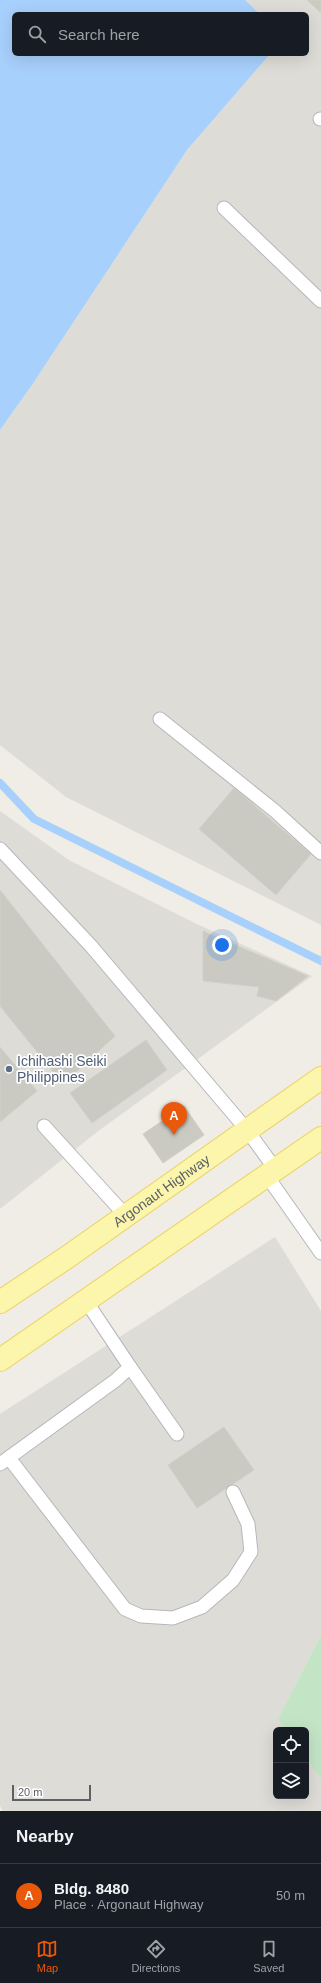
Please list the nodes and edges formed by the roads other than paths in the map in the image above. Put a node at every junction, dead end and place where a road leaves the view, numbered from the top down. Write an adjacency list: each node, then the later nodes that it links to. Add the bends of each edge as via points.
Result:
1 (224, 208): 2 (lane)
2 (321, 301)
3 (160, 719): 5 (lane, via 275,811)
4 (0, 848): 8 (lane, via 91,946)
5 (321, 853)
6 (321, 1078): 8 (main road, Argonaut Highway)
7 (44, 1126): 11 (lane)
8 (247, 1130): 10 (lane); 11 (main road, Argonaut Highway)
9 (321, 1138): 10 (main road)
10 (271, 1173): 12 (lane); 13 (main road)
11 (126, 1216): 14 (main road, Argonaut Highway)
12 (321, 1253)
13 (86, 1301): 15 (main road); 16 (lane)
14 (0, 1302)
15 (0, 1360)
16 (130, 1367): 17 (lane); 18 (lane, via 116,1380)
17 (177, 1434)
18 (4, 1461): 19 (lane, via 125,1609 141,1616 173,1618 202,1607 233,1580 251,1552 248,1524)
19 (233, 1492)

